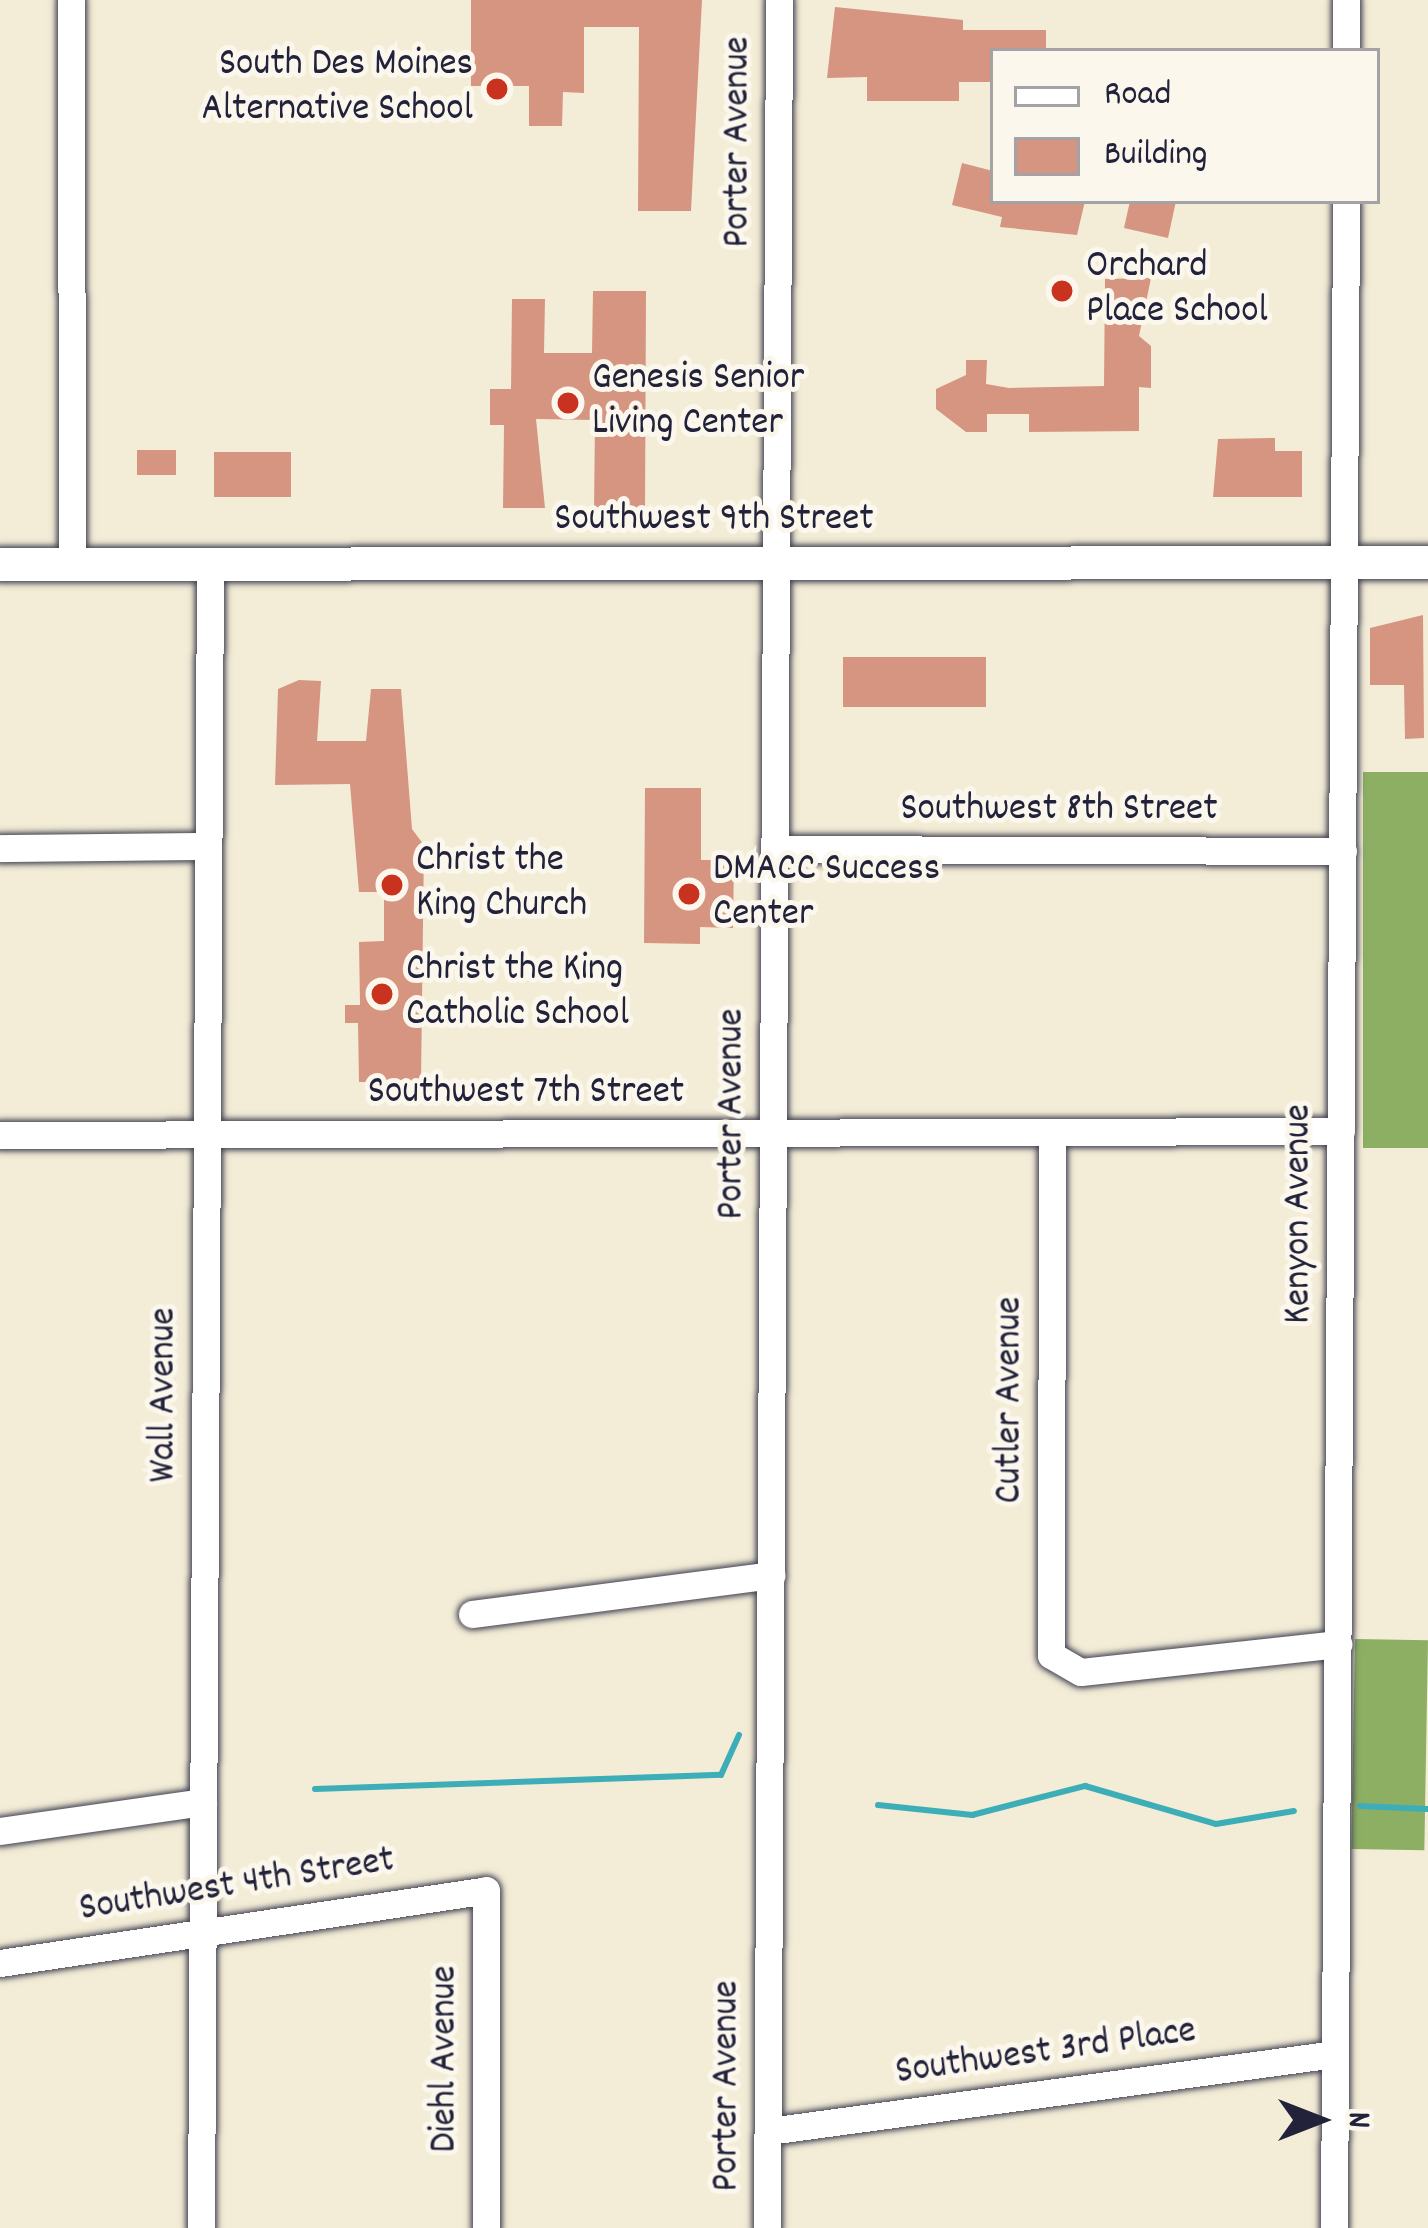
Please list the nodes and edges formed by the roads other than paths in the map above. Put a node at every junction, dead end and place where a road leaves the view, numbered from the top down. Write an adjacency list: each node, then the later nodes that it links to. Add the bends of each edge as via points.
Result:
1 (71, 0): 11 (street)
2 (779, 0): 6 (street, Porter Avenue)
3 (1346, 0): 4 (street)
4 (1346, 48)
5 (1346, 204): 7 (street, Kenyon Avenue)
6 (776, 562): 7 (main road, Southwest 9th Street); 9 (main road, Southwest 9th Street); 14 (street, Porter Avenue)
7 (1345, 562): 8 (main road, Southwest 9th Street); 15 (street, Kenyon Avenue)
8 (1428, 562)
9 (210, 563): 11 (main road, Southwest 9th Street); 12 (street, Wall Avenue)
10 (0, 564): 11 (main road, Southwest 9th Street)
11 (72, 564)
12 (208, 847): 13 (street); 19 (street, Wall Avenue)
13 (0, 848)
14 (775, 849): 15 (street, Southwest 8th Street); 17 (street, Porter Avenue)
15 (1343, 850): 16 (street, Kenyon Avenue)
16 (1341, 1131): 18 (street, Southwest 7th Street); 23 (street, Kenyon Avenue)
17 (773, 1132): 18 (street, Southwest 7th Street); 19 (street, Southwest 7th Street); 21 (street, Porter Avenue)
18 (1052, 1132): 23 (street, Cutler Avenue, via 1058,1666)
19 (207, 1134): 20 (street, Southwest 7th Street); 24 (street, Wall Avenue)
20 (0, 1135)
21 (771, 1575): 22 (street); 30 (street, Porter Avenue)
22 (472, 1614)
23 (1338, 1644): 29 (street, Kenyon Avenue)
24 (203, 1802): 25 (street); 27 (street, Wall Avenue)
25 (0, 1832)
26 (486, 1890): 27 (street, Southwest 4th Street); 32 (street, Diehl Avenue)
27 (202, 1933): 28 (street, Southwest 4th Street); 31 (street, Wall Avenue)
28 (0, 1963)
29 (1335, 2054): 30 (street, Southwest 3rd Place); 34 (street, Kenyon Avenue)
30 (769, 2132): 33 (street, Porter Avenue)
31 (201, 2228)
32 (486, 2228)
33 (767, 2228)
34 (1334, 2228)

